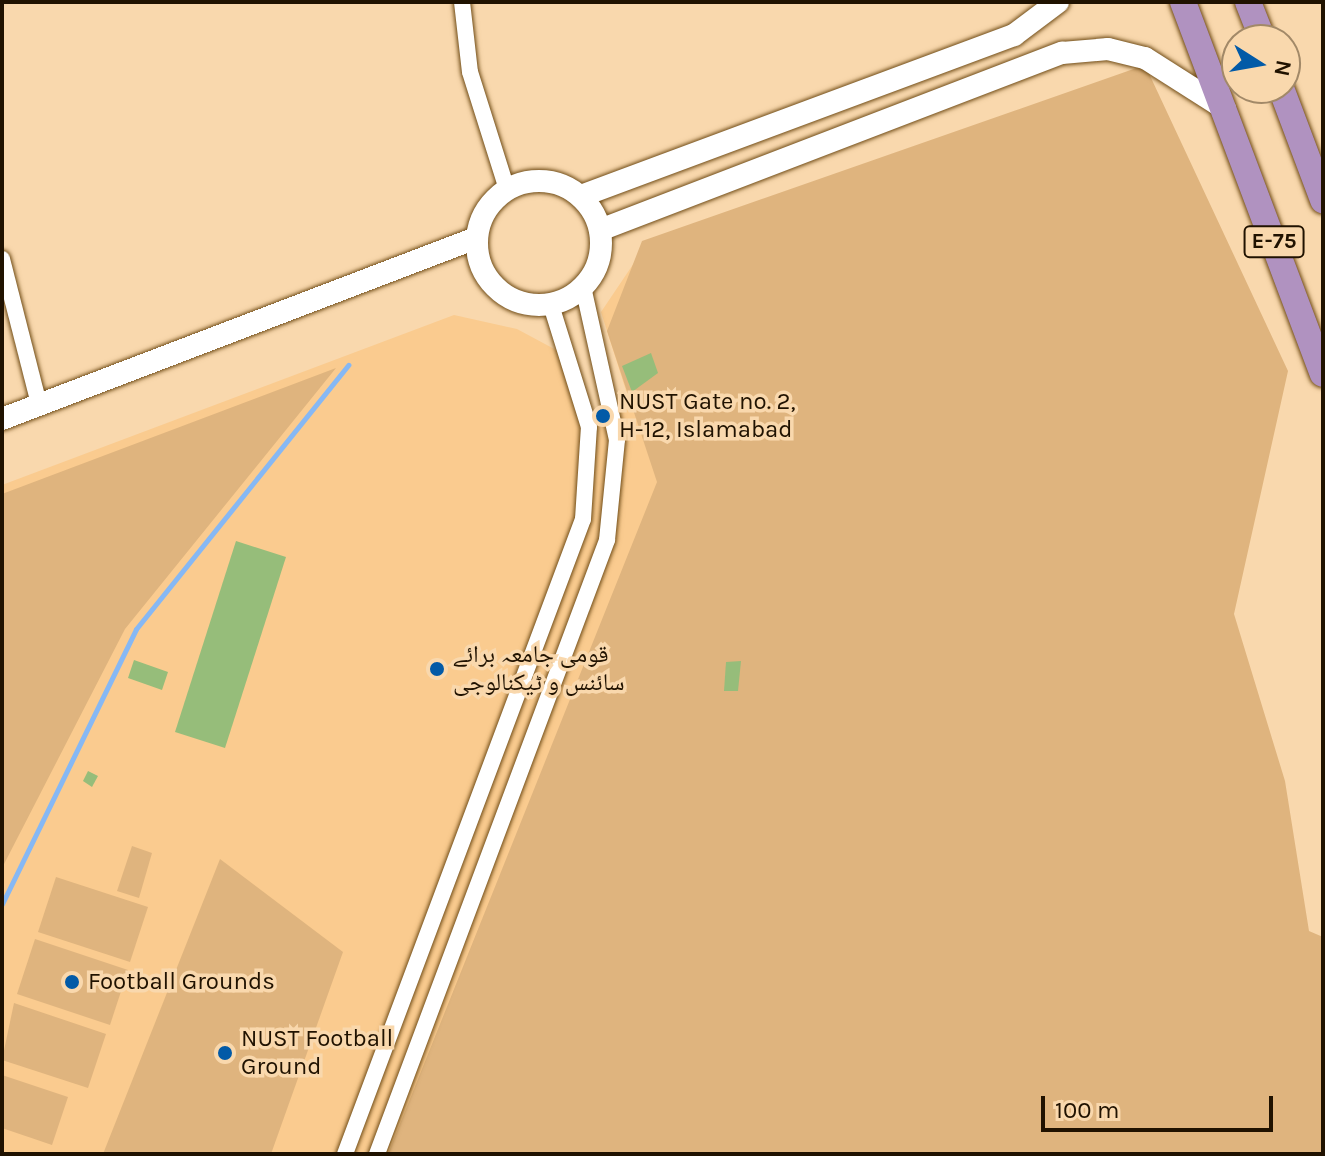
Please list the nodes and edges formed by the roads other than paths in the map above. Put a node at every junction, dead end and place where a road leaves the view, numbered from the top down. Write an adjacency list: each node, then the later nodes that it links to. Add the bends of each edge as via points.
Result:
1 (462, 2): 8 (street, via 470,72)
2 (1058, 2): 9 (main road, via 1014,35)
3 (1183, 2): 7 (highway, E-75)
4 (1248, 2): 5 (highway)
5 (1257, 24)
6 (1287, 104): 10 (highway, E-75)
7 (1225, 109): 11 (main road, via 1173,71 1129,52 1062,53); 16 (highway, E-75)
8 (507, 189): 9 (main road, via 545,180); 12 (main road, via 486,210)
9 (581, 196): 11 (main road)
10 (1323, 200)
11 (600, 230): 14 (main road, via 598,260)
12 (476, 238): 15 (main road, via 495,288 521,303); 17 (main road)
13 (2, 259): 17 (street)
14 (583, 287): 15 (main road); 20 (street, via 617,440 615,505)
15 (551, 305): 19 (street, via 589,427 588,489 572,555)
16 (1323, 374)
17 (39, 404): 18 (main road)
18 (2, 419)
19 (467, 842): 20 (street); 21 (street)
20 (493, 850): 22 (street)
21 (345, 1154)
22 (377, 1154)

